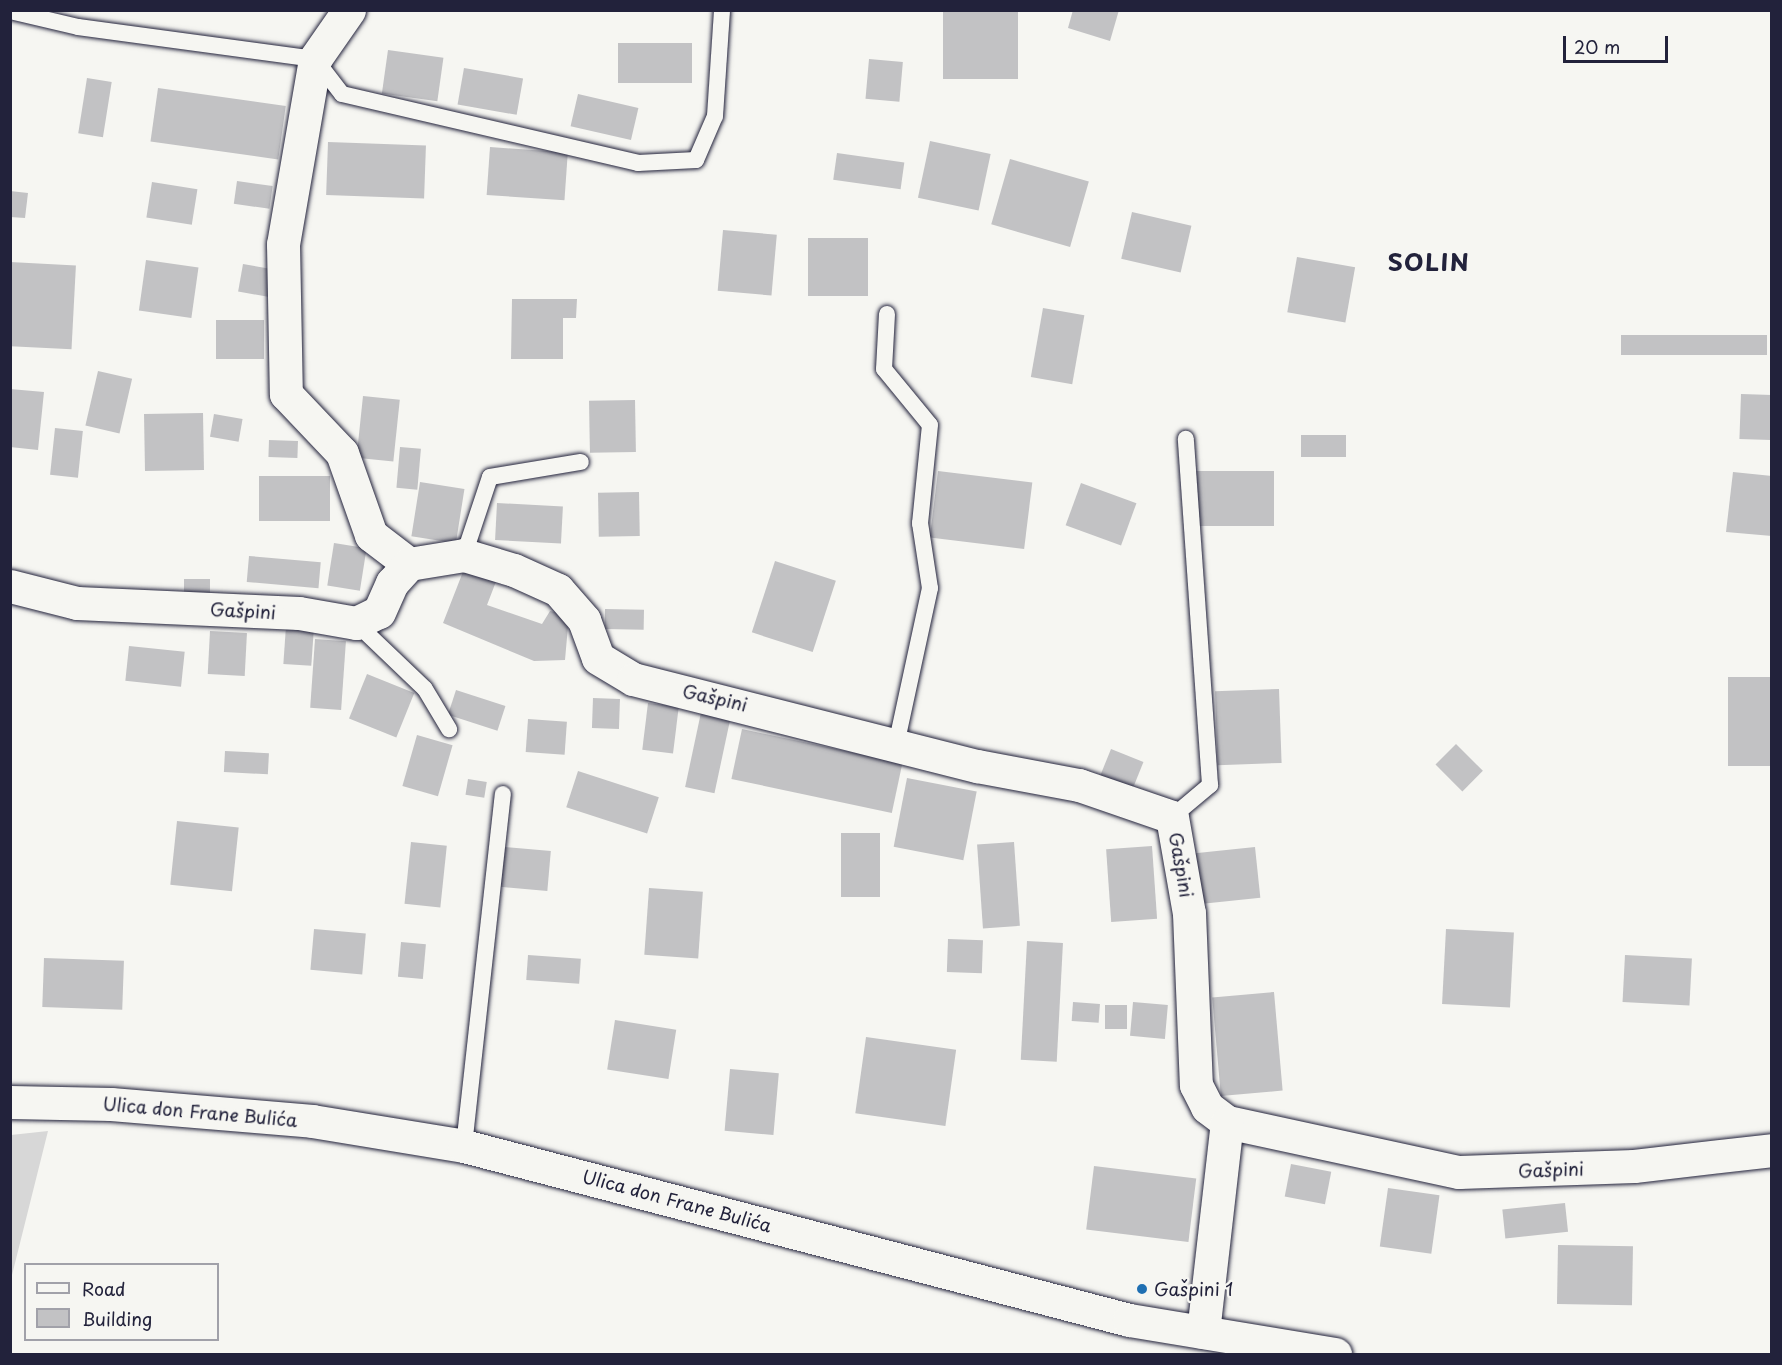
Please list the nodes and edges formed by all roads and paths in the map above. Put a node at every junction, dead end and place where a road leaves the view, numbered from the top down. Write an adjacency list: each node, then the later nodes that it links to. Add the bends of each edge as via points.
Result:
1 (10, 10): 4 (lane, via 78,27)
2 (349, 10): 4 (street)
3 (722, 10): 4 (lane, via 715,116 696,160 638,163 342,94)
4 (315, 59): 9 (street, via 283,244 286,394 342,453 371,535)
5 (886, 314): 13 (lane, via 884,369 930,425 920,524 930,588)
6 (1186, 439): 15 (lane, via 1210,784)
7 (580, 462): 8 (lane, via 490,477)
8 (464, 555): 9 (street, Gašpini); 13 (street, Gašpini, via 558,590 584,620 598,658 633,679)
9 (409, 564): 11 (street, via 392,583 379,612)
10 (10, 586): 11 (street, Gašpini, via 77,603 299,613)
11 (356, 623): 12 (lane, via 425,689)
12 (450, 729)
13 (896, 745): 15 (street, Gašpini, via 1079,784)
14 (503, 794): 18 (lane)
15 (1172, 817): 17 (street, Gašpini, via 1189,913 1196,1085 1207,1107)
16 (10, 1102): 18 (street, Ulica don Frane Bulića, via 111,1104 312,1121)
17 (1227, 1122): 19 (street, Gašpini, via 1459,1172 1634,1166); 20 (street)
18 (464, 1146): 20 (street, Ulica don Frane Bulića, via 1129,1320)
19 (1772, 1150)
20 (1203, 1332): 21 (street, Ulica don Frane Bulića)
21 (1335, 1354)

